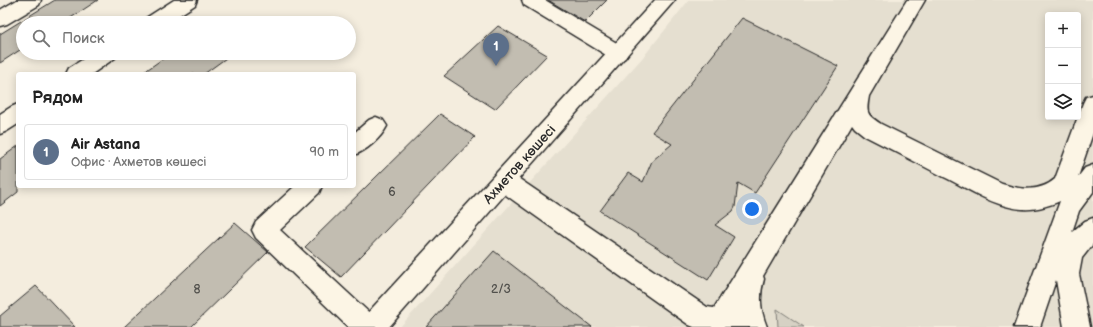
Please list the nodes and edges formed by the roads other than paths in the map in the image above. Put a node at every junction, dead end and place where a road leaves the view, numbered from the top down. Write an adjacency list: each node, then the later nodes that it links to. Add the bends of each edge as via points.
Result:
1 (32, 0): 7 (street)
2 (188, 0): 6 (street)
3 (531, 0): 8 (street)
4 (666, 0): 8 (street, Ахметов көшесі)
5 (916, 0): 11 (street)
6 (164, 16)
7 (0, 19)
8 (618, 53): 18 (street, Ахметов көшесі)
9 (97, 60): 10 (street)
10 (79, 72)
11 (859, 94): 12 (street, via 857,114 872,130 982,185 1008,196 1026,199 1048,196 1064,185); 21 (street)
12 (1093, 102)
13 (16, 114): 14 (street)
14 (0, 125)
15 (376, 126): 16 (street)
16 (356, 144)
17 (1093, 175): 28 (street, via 1069,207)
18 (502, 184): 22 (street, via 698,316 718,321 725,316); 24 (street, Ахметов көшесі); 25 (street)
19 (309, 188): 23 (street, via 264,230)
20 (1093, 229): 29 (street, via 1077,242 1066,269)
21 (764, 252): 22 (street); 27 (street, via 748,292 747,304)
22 (734, 301): 26 (street)
23 (366, 327)
24 (372, 327)
25 (696, 327)
26 (728, 327)
27 (754, 327)
28 (1027, 327)
29 (1077, 327)

